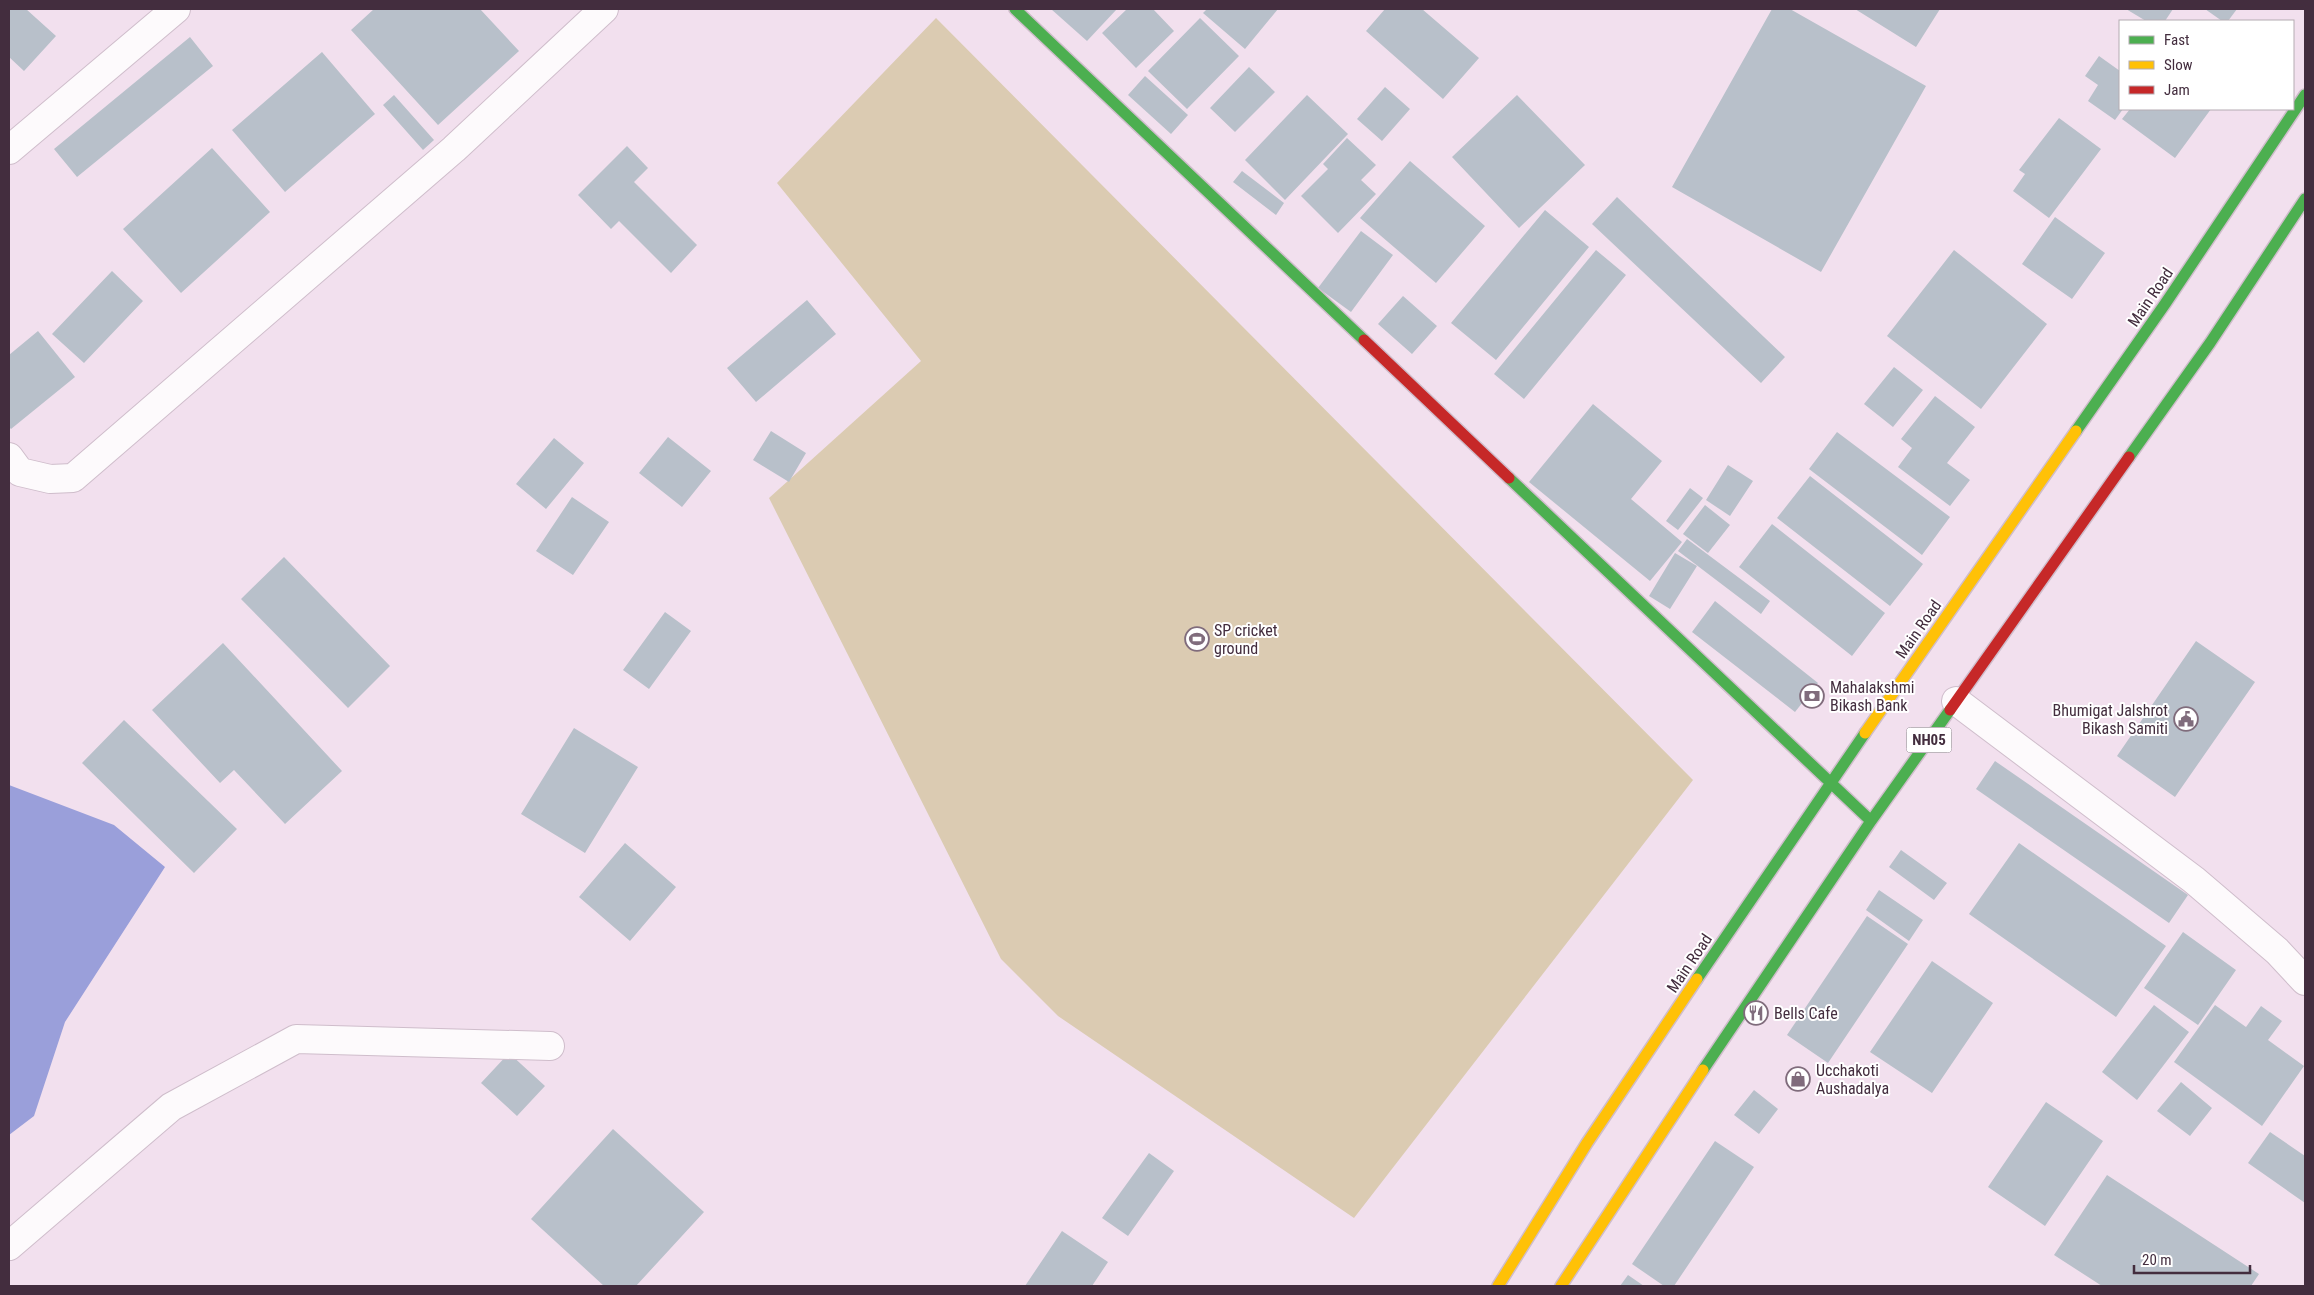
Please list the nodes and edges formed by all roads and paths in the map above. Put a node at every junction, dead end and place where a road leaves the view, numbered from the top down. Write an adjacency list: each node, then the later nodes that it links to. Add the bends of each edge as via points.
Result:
1 (176, 9): 5 (street)
2 (604, 9): 7 (street, via 454,149 73,478 50,478 20,472)
3 (1015, 9): 9 (main road)
4 (2305, 95): 9 (main road, Main Road, via 2166,304)
5 (9, 150)
6 (2305, 199): 8 (main road, NH05, via 2210,343)
7 (9, 457)
8 (1956, 702): 10 (main road, NH05); 11 (street, via 2194,880 2278,951)
9 (1830, 782): 10 (main road); 14 (main road, Main Road, via 1587,1143)
10 (1871, 821): 15 (main road, NH05)
11 (2305, 981)
12 (550, 1046): 13 (street, via 296,1039 171,1107)
13 (9, 1246)
14 (1498, 1286)
15 (1561, 1286)

